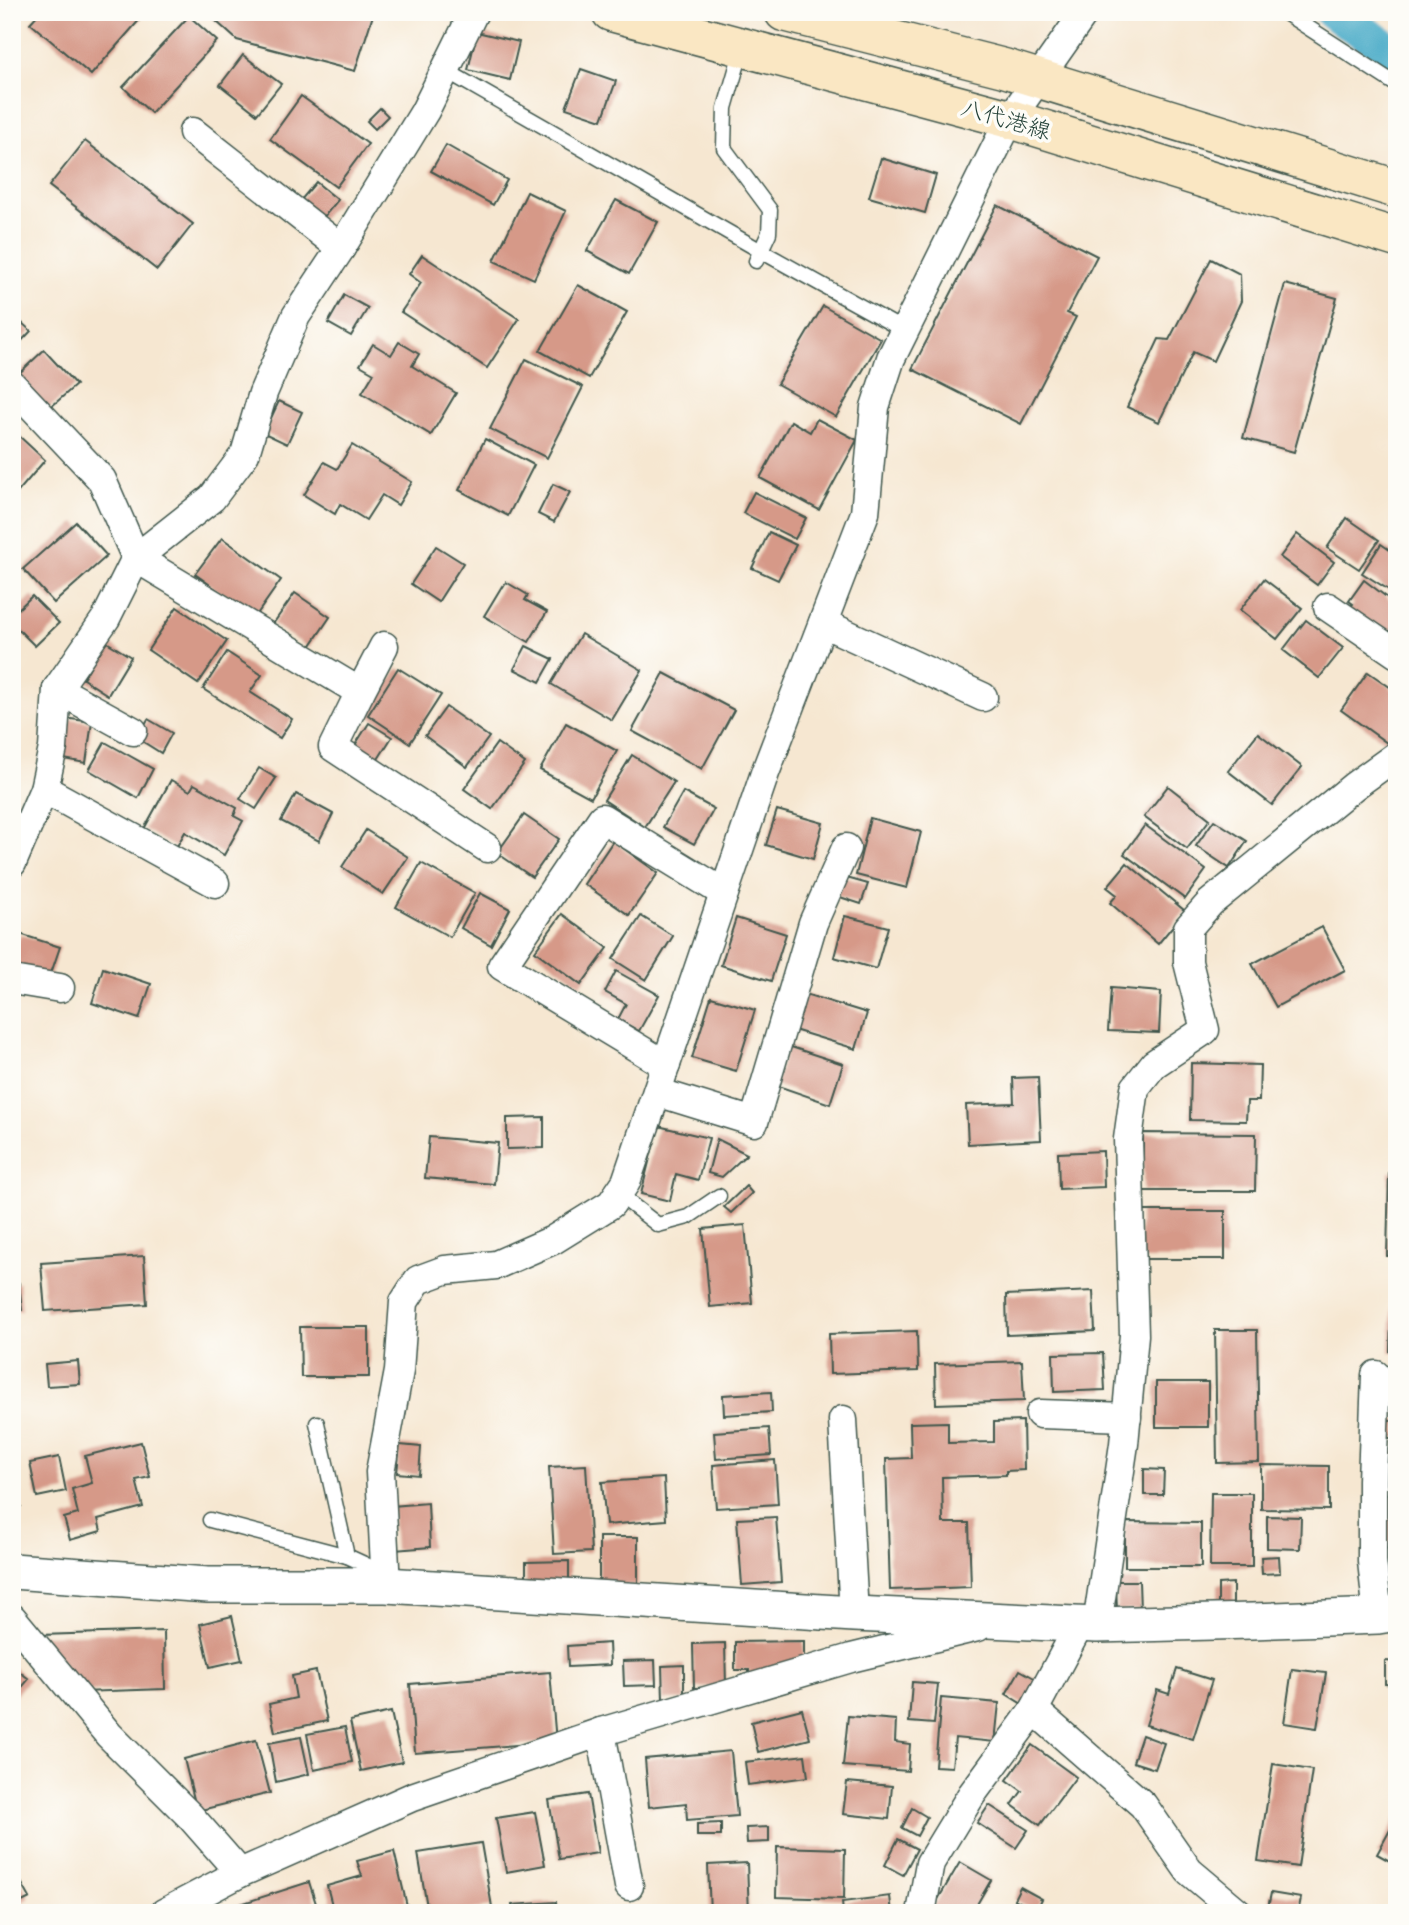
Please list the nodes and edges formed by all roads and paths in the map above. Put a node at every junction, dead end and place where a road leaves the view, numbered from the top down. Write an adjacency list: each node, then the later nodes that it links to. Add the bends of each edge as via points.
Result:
1 (474, 12): 7 (street)
2 (611, 12): 6 (main road, 八代港線)
3 (784, 12): 8 (main road, 八代港線)
4 (1085, 12): 8 (street)
5 (1284, 12): 9 (lane)
6 (743, 47): 10 (main road, 八代港線); 15 (lane, via 725,108 724,148 770,210 769,233)
7 (445, 70): 14 (street); 15 (lane)
8 (1037, 79): 10 (street); 12 (main road, 八代港線)
9 (1397, 85)
10 (1010, 119): 13 (main road, 八代港線); 16 (street)
11 (193, 132): 14 (street)
12 (1397, 189)
13 (1397, 238)
14 (341, 248): 18 (street, via 296,316 263,393 245,454 212,498)
15 (758, 256): 16 (lane)
16 (905, 331): 20 (street, via 875,407 865,513)
17 (12, 385): 18 (street, via 102,480)
18 (136, 558): 23 (street, via 106,618); 24 (street)
19 (1328, 607): 22 (street)
20 (822, 623): 25 (street); 33 (street)
21 (384, 646): 24 (street)
22 (1397, 654)
23 (57, 689): 26 (street); 28 (street, via 53,748)
24 (360, 692): 30 (street, via 333,747)
25 (983, 697)
26 (133, 731)
27 (1397, 755): 42 (street, via 1210,903 1188,928 1188,962 1205,1030 1154,1064 1135,1088 1128,1139 1134,1335)
28 (44, 789): 29 (street); 32 (street)
29 (16, 844)
30 (487, 848)
31 (846, 848): 37 (street, via 813,923 754,1122)
32 (215, 883)
33 (724, 893): 36 (street); 36 (street, via 602,818 502,966)
34 (12, 980): 35 (street)
35 (60, 988)
36 (666, 1065): 37 (street)
37 (657, 1092): 38 (street)
38 (618, 1194): 39 (lane, via 658,1225 688,1217); 48 (street, via 611,1204 554,1240 496,1265 445,1270 418,1280 404,1302 399,1371 380,1472)
39 (719, 1196)
40 (1376, 1375): 50 (street, via 1372,1561)
41 (1040, 1413): 42 (street)
42 (1127, 1417): 53 (street)
43 (843, 1420): 49 (street)
44 (317, 1423): 46 (lane)
45 (211, 1520): 46 (lane)
46 (347, 1556): 48 (lane)
47 (12, 1571): 48 (street, via 208,1585)
48 (386, 1579): 49 (street)
49 (854, 1614): 52 (street)
50 (1387, 1615): 53 (street)
51 (12, 1618): 56 (street, via 109,1735)
52 (1007, 1620): 53 (street); 55 (street, via 851,1658)
53 (1089, 1624): 54 (street)
54 (1034, 1710): 59 (street, via 972,1794 930,1863); 60 (street, via 1143,1805 1189,1871)
55 (601, 1732): 56 (street, via 412,1797); 57 (street)
56 (240, 1872): 58 (street)
57 (629, 1886)
58 (164, 1913)
59 (921, 1913)
60 (1240, 1913)

